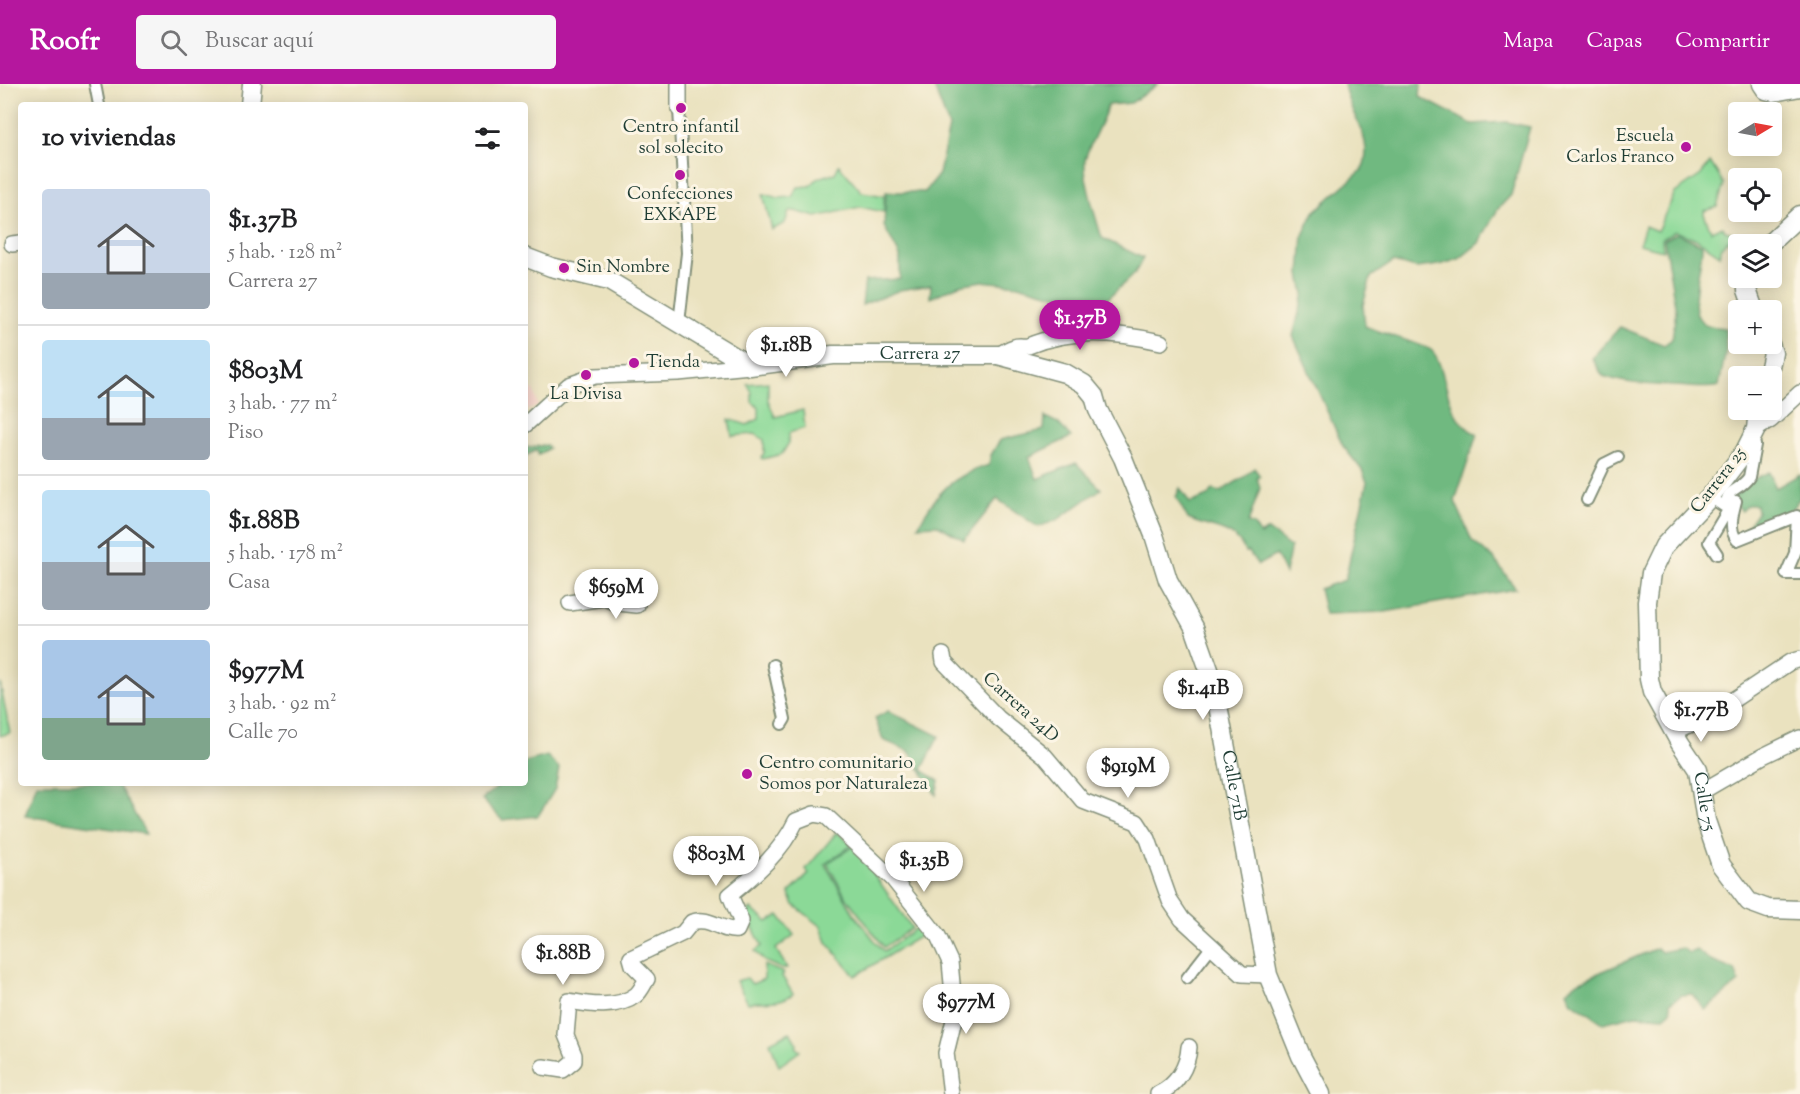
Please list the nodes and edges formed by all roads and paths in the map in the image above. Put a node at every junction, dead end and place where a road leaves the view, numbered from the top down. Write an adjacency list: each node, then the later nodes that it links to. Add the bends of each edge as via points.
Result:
1 (94, 84): 6 (street)
2 (252, 84): 7 (street)
3 (679, 84): 8 (street)
4 (1762, 85): 5 (street, via 1774,92)
5 (1800, 87)
6 (98, 102)
7 (250, 102)
8 (679, 109): 12 (street, via 687,253)
9 (1800, 215): 10 (street)
10 (1780, 234)
11 (528, 258): 12 (street, via 609,281)
12 (679, 323): 15 (street)
13 (1161, 342): 14 (street, via 1124,333 1080,334 1045,338)
14 (998, 355): 15 (street, Carrera 27, via 833,355); 16 (street, Carrera 27, via 1057,371)
15 (750, 366): 19 (street, via 595,376 570,385)
16 (1084, 384): 39 (street, Calle 71B, via 1094,396 1118,448 1168,580 1194,627 1214,684)
17 (1800, 393): 20 (street, Carrera 25)
18 (1757, 420): 20 (street)
19 (528, 422)
20 (1755, 437): 24 (street, Carrera 25)
21 (1618, 457): 22 (street, via 1604,464)
22 (1587, 500)
23 (1736, 501): 24 (street); 26 (street, via 1709,542); 27 (street, via 1732,520 1737,540 1797,516 1795,553 1786,574)
24 (1717, 502): 25 (street, Carrera 25)
25 (1664, 546): 34 (street, Calle 75, via 1651,573 1647,602 1649,679)
26 (1717, 554)
27 (1800, 574)
28 (570, 603): 29 (street, via 603,598)
29 (637, 605)
30 (943, 655): 38 (street, Carrera 24D, via 944,662 974,694 1045,756 1083,801 1137,822 1148,839 1170,901 1182,919)
31 (1800, 659): 34 (street, via 1709,716)
32 (773, 665): 33 (street, via 780,687)
33 (783, 724)
34 (1674, 732): 36 (street, Calle 75, via 1698,770)
35 (1800, 738): 36 (street)
36 (1701, 792): 37 (street, Calle 75, via 1721,866 1749,902 1768,909)
37 (1800, 910)
38 (1212, 946): 39 (street, Carrera 24D, via 1242,974); 40 (street)
39 (1268, 975): 45 (street, Calle 71B)
40 (1187, 978)
41 (1189, 1047): 44 (street, via 1188,1059 1171,1089)
42 (543, 1066): 43 (street, via 563,1070 573,1061 566,1035 569,1001 592,1005 619,1003 637,995 647,979 631,958 683,933 692,922 704,920 729,931 737,930 741,921 730,895 777,851 796,821 814,814 826,816 893,879 938,936 950,962 955,1016 946,1053)
43 (951, 1091)
44 (1158, 1094)
45 (1321, 1094)

